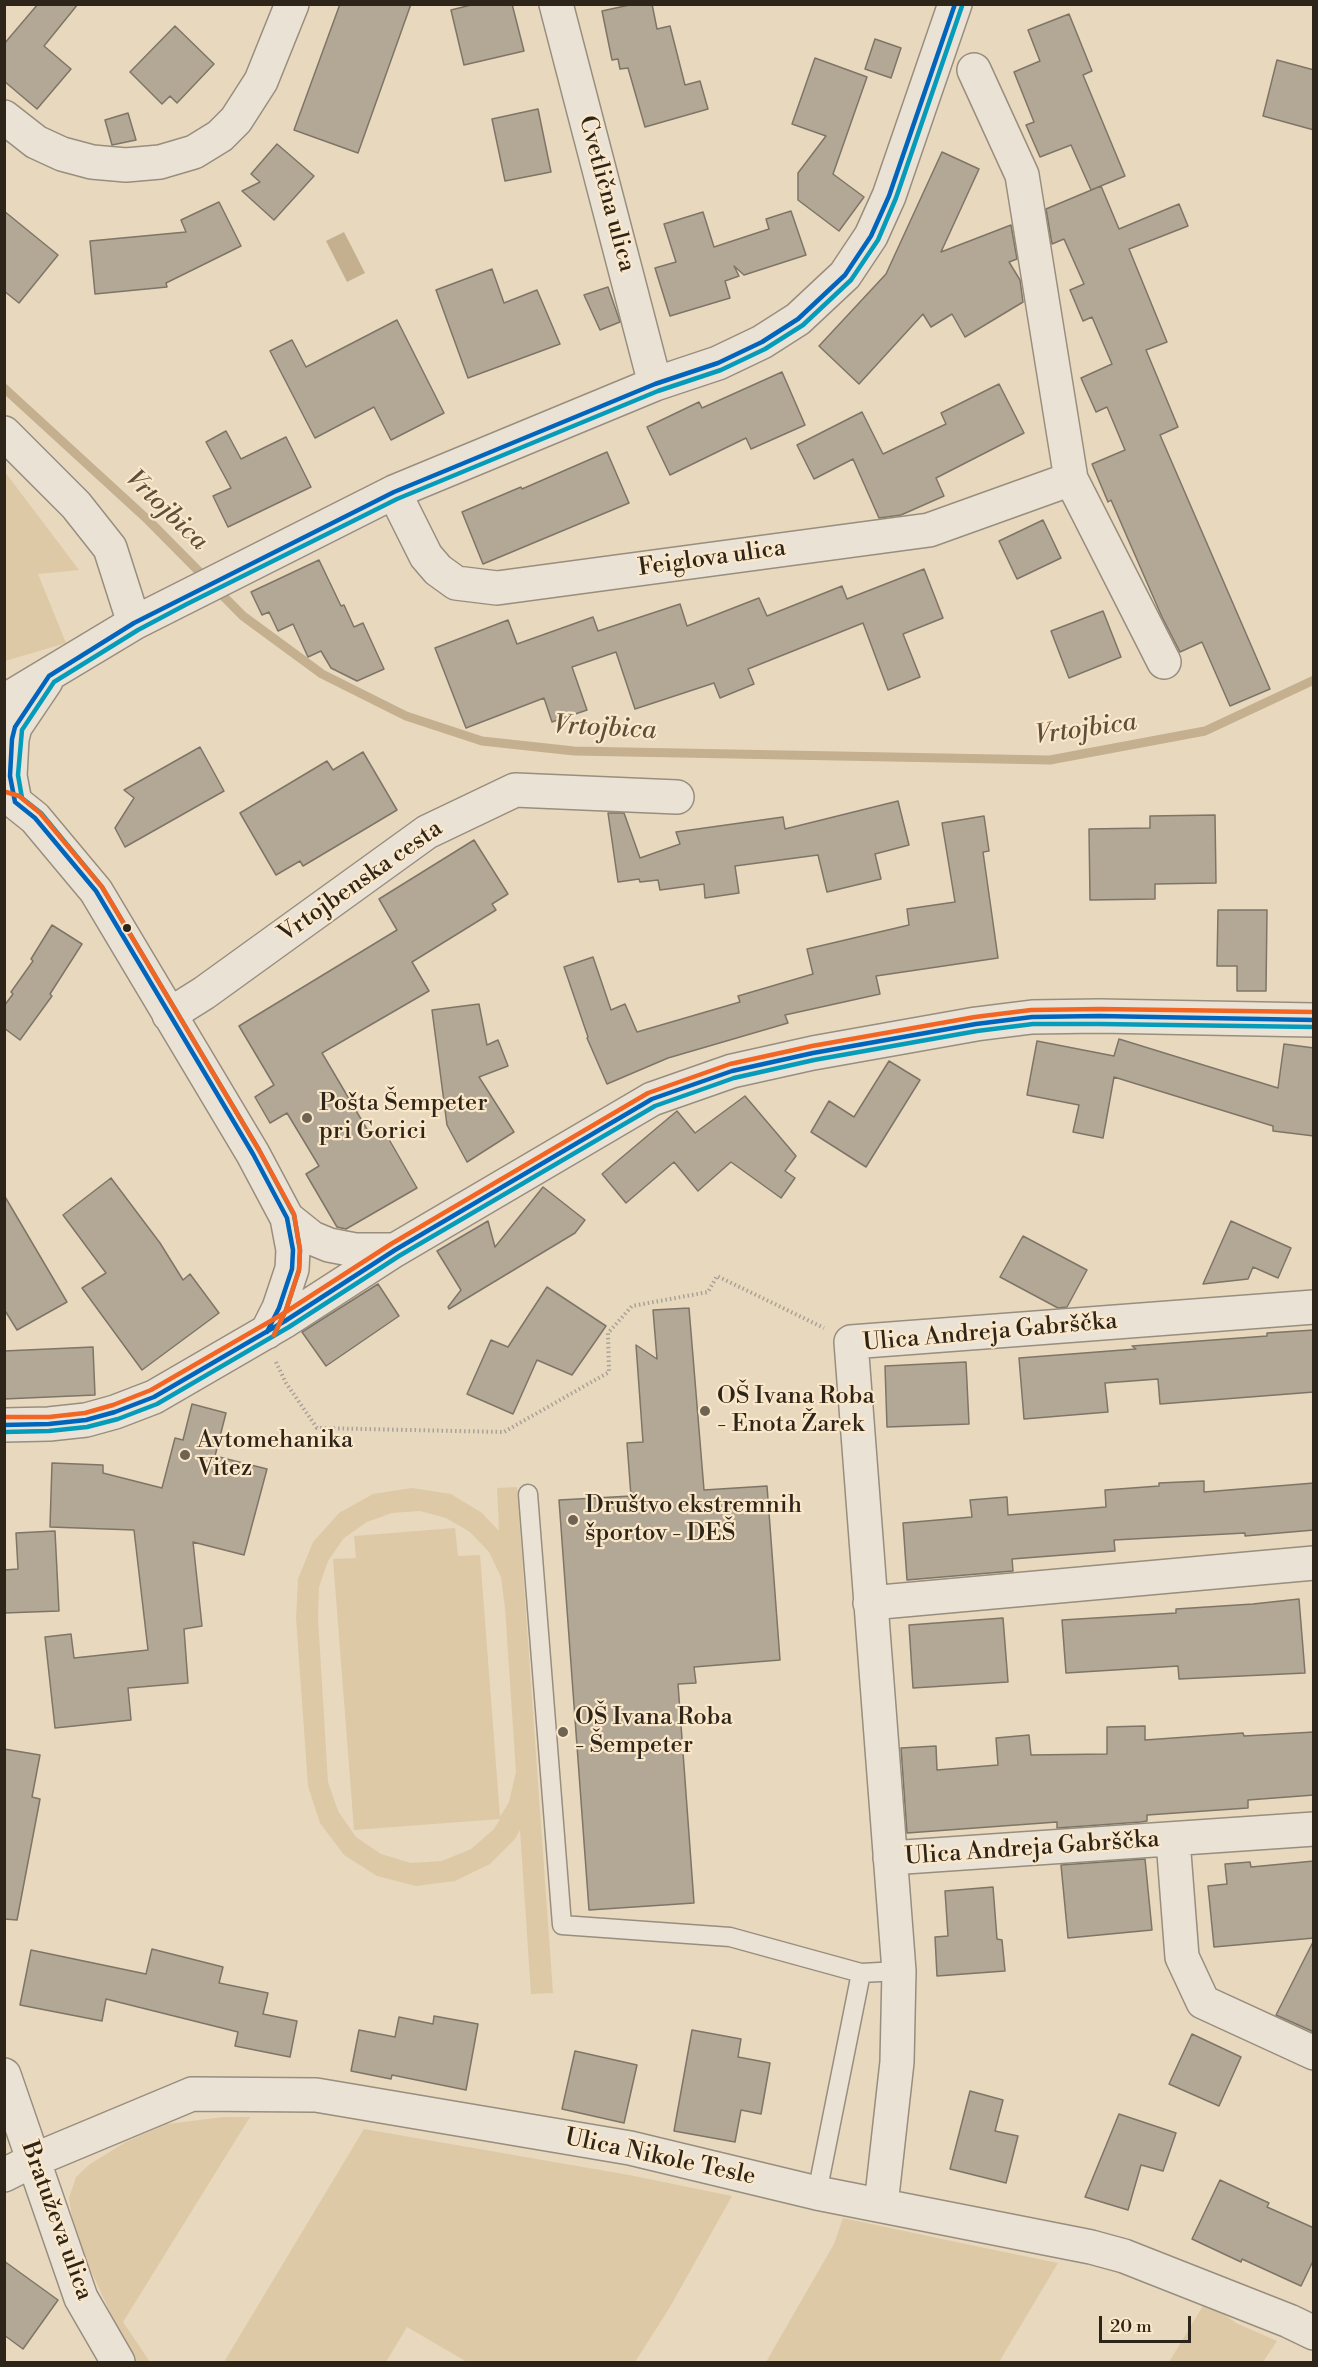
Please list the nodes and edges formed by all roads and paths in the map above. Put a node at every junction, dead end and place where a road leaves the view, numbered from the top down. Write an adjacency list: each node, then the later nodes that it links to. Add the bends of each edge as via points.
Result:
1 (292, 4): 5 (street, via 261,81 236,120 220,136 194,152 160,162 92,162 36,142)
2 (556, 4): 6 (street, Cvetlična ulica)
3 (955, 4): 6 (street, via 890,196 871,236 845,275 798,319 762,342 718,363)
4 (974, 70): 8 (street, via 1022,175)
5 (4, 117)
6 (655, 384): 9 (street)
7 (4, 433): 10 (street, via 76,505 110,549)
8 (1071, 479): 9 (street, Feiglova ulica, via 929,530 497,588 456,583 438,570 426,556); 11 (street)
9 (394, 492): 10 (street)
10 (134, 623): 12 (street)
11 (1164, 662)
12 (49, 676): 13 (street); 14 (street, via 15,727)
13 (4, 701)
14 (8, 788): 16 (street, via 96,891)
15 (677, 797): 16 (street, Vrtojbenska cesta, via 515,790 427,832)
16 (169, 1016): 18 (street)
17 (1314, 1020): 19 (street, via 1032,1017 813,1053 732,1071 652,1099)
18 (287, 1218): 19 (street, via 306,1235 329,1245 355,1250); 21 (street, via 292,1269 279,1308)
19 (395, 1250): 21 (street)
20 (1314, 1307): 22 (street, Ulica Andreja Gabrščka)
21 (264, 1333): 22 (path, via 286,1383 317,1428 504,1432 609,1372 608,1333 632,1306 708,1292 717,1275); 23 (street, via 154,1397 115,1412 77,1421)
22 (852, 1342): 26 (street, Ulica Andreja Gabrščka)
23 (4, 1425)
24 (528, 1494): 31 (lane, via 562,1925 730,1937)
25 (1314, 1563): 26 (street)
26 (870, 1603): 29 (street, Ulica Andreja Gabrščka)
27 (1314, 1829): 28 (street, Ulica Andreja Gabrščka)
28 (1173, 1840): 29 (street, Ulica Andreja Gabrščka); 32 (street, Ulica Andreja Gabrščka, via 1182,1957 1203,2002)
29 (890, 1858): 30 (street, Ulica Andreja Gabrščka)
30 (899, 1971): 31 (lane); 37 (street, Ulica Andreja Gabrščka, via 897,2062)
31 (861, 1973): 36 (lane)
32 (1314, 2053)
33 (4, 2075): 34 (street, Bratuževa ulica)
34 (34, 2160): 35 (street, Ulica Nikole Tesle); 36 (street, Ulica Nikole Tesle, via 192,2094 316,2095 630,2148); 39 (street, Bratuževa ulica, via 81,2298)
35 (4, 2175)
36 (816, 2193): 37 (street, Ulica Nikole Tesle)
37 (881, 2205): 38 (street, Ulica Nikole Tesle, via 1124,2256)
38 (1314, 2333)
39 (118, 2362)

